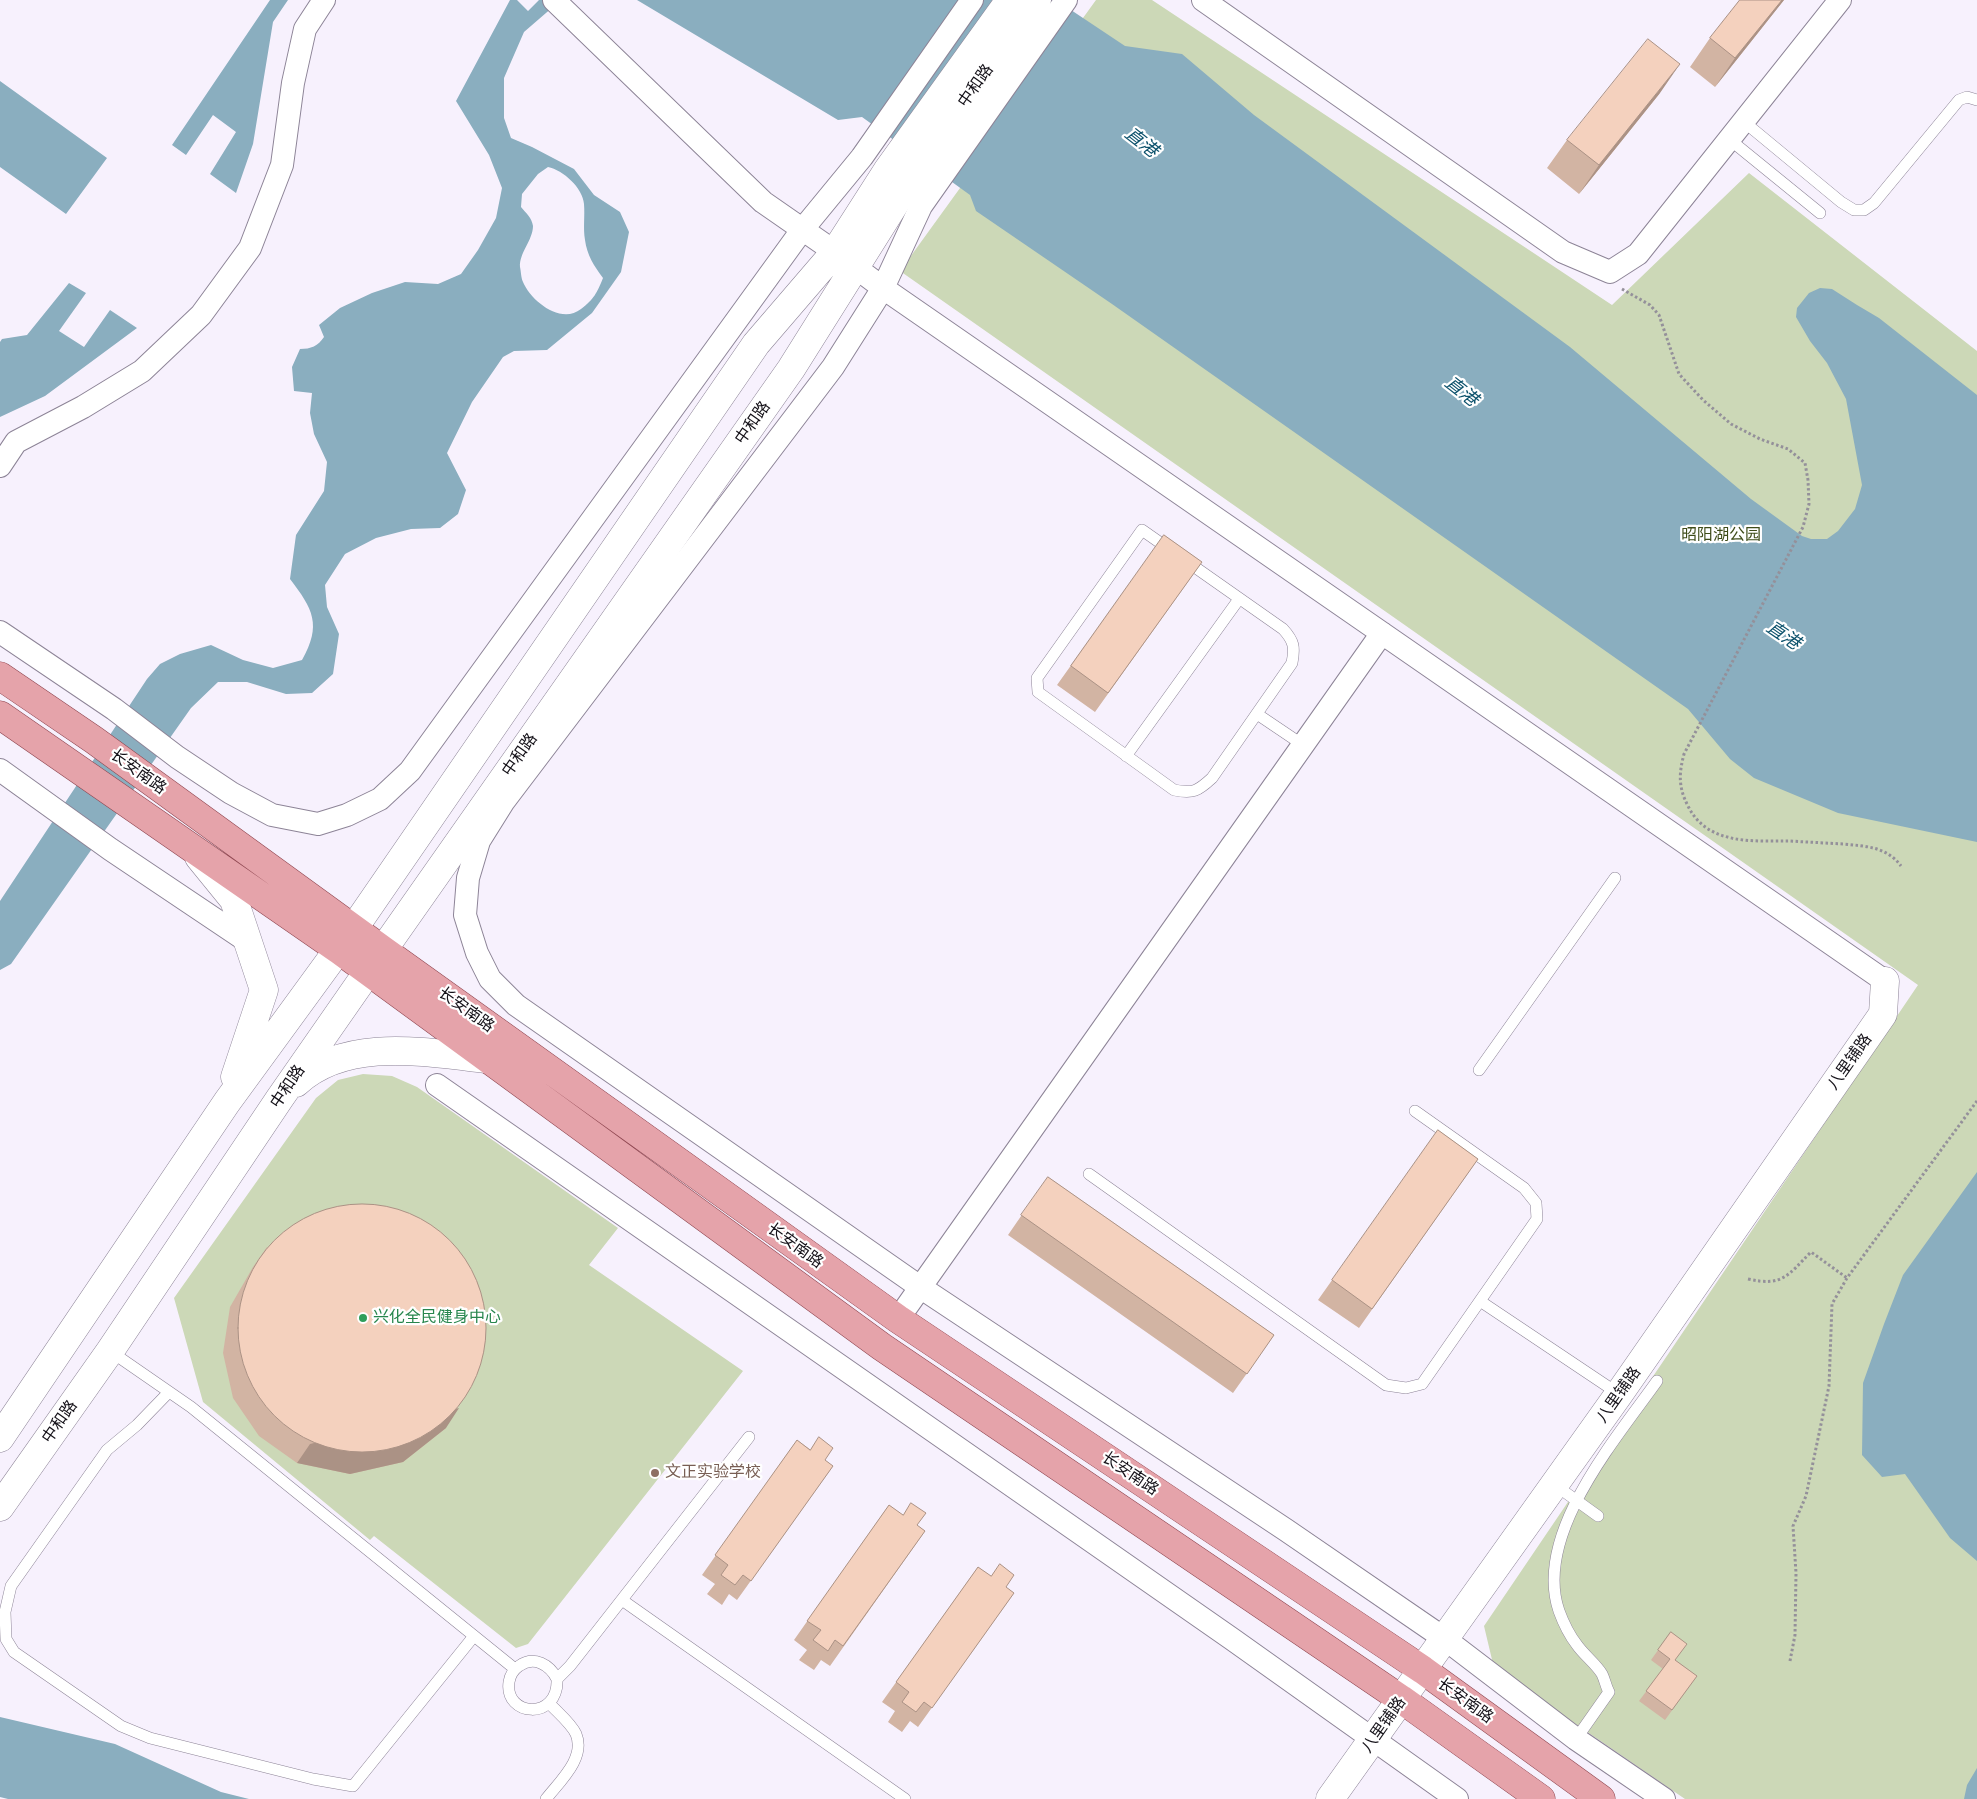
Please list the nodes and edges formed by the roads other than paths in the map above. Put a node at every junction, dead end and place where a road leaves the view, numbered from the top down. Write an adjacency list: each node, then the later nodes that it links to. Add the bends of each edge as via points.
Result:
1 (324, 0): 17 (street, via 305,29 293,82 282,165 250,248 202,315 142,372 16,442)
2 (972, 0): 14 (street, via 862,157)
3 (1010, 0): 12 (main road, 中和路)
4 (1037, 0): 12 (main road, 中和路)
5 (1066, 0): 12 (street)
6 (1203, 0): 11 (street, via 1563,252 1610,272 1638,254)
7 (1840, 0): 10 (street)
8 (557, 3): 14 (street, via 763,202)
9 (1977, 100): 10 (lane, via 1967,97 1959,100 1874,203 1864,210 1854,210 1841,202)
10 (1743, 121): 11 (street)
11 (1729, 139): 13 (lane)
12 (905, 187): 15 (main road, 中和路); 16 (street)
13 (1820, 213)
14 (802, 230): 15 (street); 19 (street, via 410,771 380,799 318,824 272,815 231,793 177,757 114,709)
15 (845, 259): 16 (street); 29 (main road, 中和路, via 756,344); 31 (main road, 中和路, via 791,369)
16 (883, 288): 20 (street); 40 (street, via 833,367 504,801 479,841 468,878 465,915 477,953 490,979 516,1005)
17 (0, 466)
18 (1239, 599): 22 (lane, via 1283,629 1291,639 1294,651 1292,663); 25 (lane); 25 (lane, via 1142,530 1037,678 1038,692)
19 (0, 632)
20 (1382, 633): 24 (street); 32 (street)
21 (0, 676): 29 (main road, 长安南路, via 149,780)
22 (1257, 714): 24 (lane); 25 (lane, via 1201,789 1188,793 1174,790)
23 (0, 715): 27 (main road, 长安南路)
24 (1302, 745): 40 (street)
25 (1126, 756)
26 (0, 770): 30 (street)
27 (189, 845): 29 (main road, 长安南路); 30 (main road, via 234,900)
28 (1616, 878): 34 (lane)
29 (347, 939): 31 (main road, 长安南路); 37 (main road, 中和路)
30 (250, 943): 37 (main road, via 264,990)
31 (375, 961): 33 (main road, 长安南路); 36 (main road, 中和路); 42 (main road, 长安南路)
32 (1885, 981): 46 (main road, 八里铺路, via 1883,1014)
33 (486, 1059): 36 (main road, via 392,1050 362,1054 335,1060 306,1073); 59 (main road, 长安南路, via 882,1347)
34 (1479, 1070)
35 (437, 1085): 62 (street)
36 (280, 1098): 43 (main road, 中和路)
37 (227, 1102): 48 (main road, 中和路)
38 (1415, 1111): 41 (lane, via 1524,1188 1536,1202 1537,1218)
39 (1088, 1174): 41 (lane, via 1386,1385 1406,1388 1422,1384)
40 (920, 1287): 42 (street); 55 (street)
41 (1480, 1301): 46 (lane)
42 (898, 1319): 57 (main road, 长安南路)
43 (110, 1351): 45 (lane); 51 (main road, 中和路)
44 (1657, 1380): 50 (lane, via 1589,1477)
45 (169, 1392): 54 (lane); 54 (lane, via 107,1450 11,1586 5,1612 6,1639 14,1652 121,1726 150,1738 353,1786)
46 (1620, 1394): 49 (main road, 八里铺路)
47 (749, 1437): 53 (lane)
48 (0, 1438)
49 (1555, 1485): 50 (lane); 55 (main road, 八里铺路)
50 (1577, 1501): 52 (lane); 61 (lane, via 1557,1549 1553,1584 1560,1612 1576,1645 1601,1674 1608,1692)
51 (0, 1507)
52 (1598, 1516)
53 (622, 1600): 58 (lane); 64 (lane)
54 (474, 1636): 56 (lane)
55 (1445, 1639): 57 (main road, 八里铺路); 61 (street)
56 (515, 1669): 58 (lane, via 522,1664 539,1662 547,1665); 60 (lane, via 509,1686 516,1703 533,1710)
57 (1423, 1670): 59 (main road, 八里铺路); 68 (main road, 长安南路)
58 (556, 1679): 60 (lane, via 557,1688)
59 (1401, 1699): 62 (main road, 八里铺路); 67 (main road, 长安南路)
60 (550, 1703): 63 (lane, via 575,1732 579,1748 571,1768)
61 (1576, 1739): 69 (street)
62 (1373, 1740): 65 (main road, 八里铺路); 66 (street)
63 (546, 1799)
64 (905, 1799)
65 (1330, 1799)
66 (1458, 1799)
67 (1541, 1799)
68 (1601, 1799)
69 (1664, 1799)

